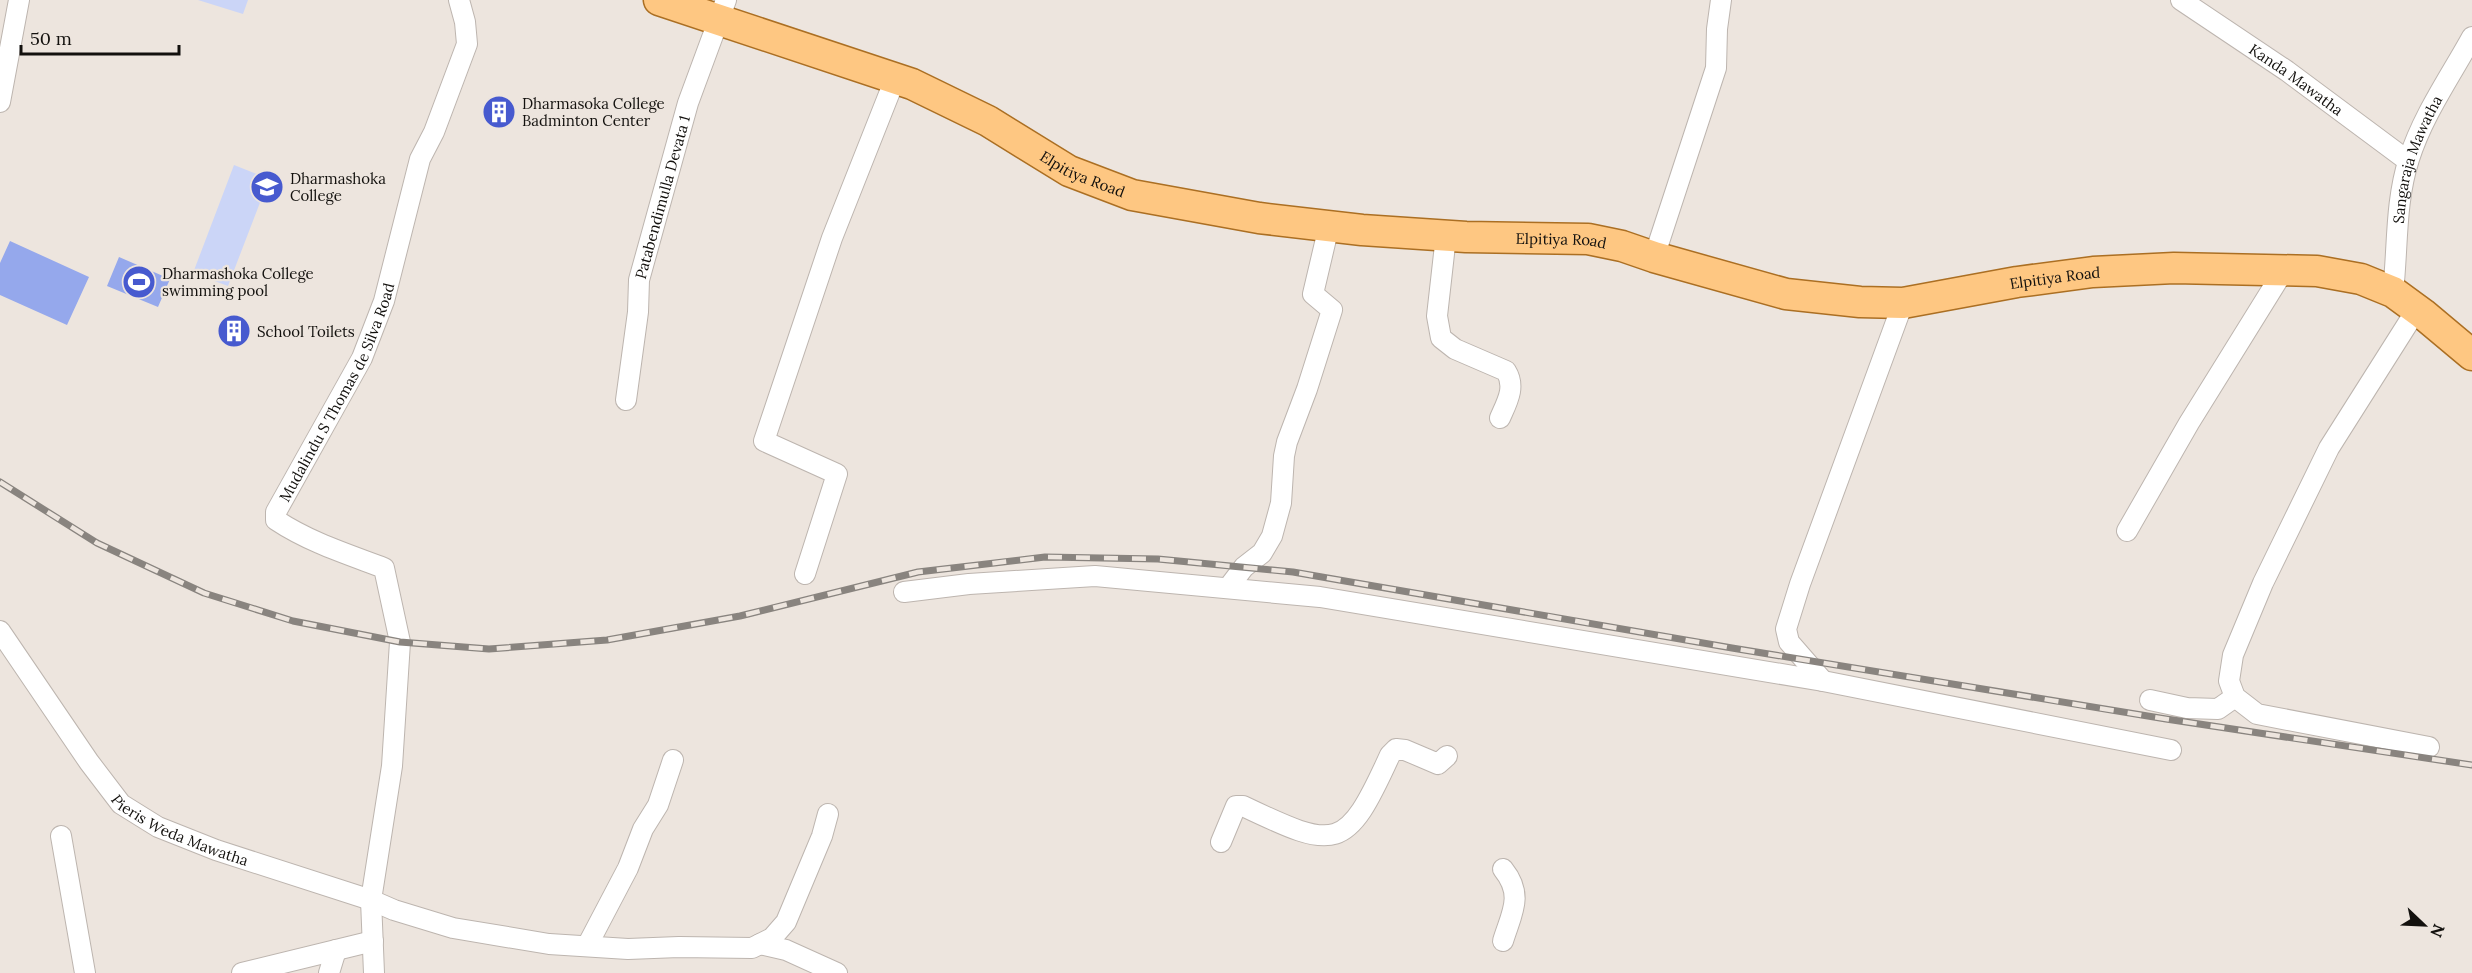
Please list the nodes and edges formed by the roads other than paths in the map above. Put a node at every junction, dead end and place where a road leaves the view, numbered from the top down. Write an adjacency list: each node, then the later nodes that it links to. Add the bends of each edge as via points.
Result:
1 (19, 0): 9 (street)
2 (459, 0): 37 (street, Mudalindu S Thomas de Silva Road, via 467,44 420,159 384,301 362,358 276,512 276,520 289,529 384,568 400,642 392,766)
3 (659, 0): 6 (main road, Elpitiya Road)
4 (1721, 0): 13 (street, via 1716,68)
5 (2181, 0): 10 (street, Kanda Mawatha, via 2288,71)
6 (722, 11): 8 (main road, Elpitiya Road); 19 (street, Patabendimulla Devata 1, via 687,103 639,280)
7 (2472, 37): 10 (street, Sangaraja Mawatha, via 2417,135)
8 (895, 79): 11 (main road, Elpitiya Road, via 988,122 1069,171 1132,195); 22 (street, via 832,238 764,441 837,474)
9 (0, 102)
10 (2408, 161): 15 (street, Sangaraja Mawatha, via 2401,192)
11 (1329, 226): 12 (main road, Elpitiya Road); 23 (street, via 1313,294 1332,310 1287,442 1278,516 1262,553 1244,567)
12 (1446, 236): 13 (main road, Elpitiya Road, via 1588,239); 20 (street, via 1437,316 1441,338 1455,349 1506,371 1511,393)
13 (1654, 257): 16 (main road, Elpitiya Road, via 1786,294)
14 (2284, 270): 15 (main road, Elpitiya Road, via 2361,279); 16 (main road, Elpitiya Road, via 2174,268 2093,272); 21 (street)
15 (2393, 292): 17 (main road, Elpitiya Road)
16 (1903, 303): 26 (street, via 1786,629 1790,642)
17 (2418, 309): 18 (main road, Elpitiya Road); 27 (street, via 2329,448 2263,583 2234,655 2229,681)
18 (2472, 356)
19 (626, 400)
20 (1500, 418)
21 (2127, 531)
22 (805, 574)
23 (1228, 588): 24 (street, via 1095,576); 26 (street, via 1320,597)
24 (903, 592)
25 (0, 631): 37 (street, Pieris Weda Mawatha, via 121,804 158,827 216,850)
26 (1822, 681): 30 (street)
27 (2235, 698): 28 (street, via 2218,710); 29 (street, via 2257,714)
28 (2150, 700)
29 (2429, 747)
30 (2171, 750)
31 (1447, 756): 35 (street, via 1438,765 1396,749 1360,815 1335,835 1314,836 1236,806)
32 (673, 760): 41 (street, via 658,805)
33 (828, 814): 40 (street, via 786,922 772,938)
34 (61, 836): 43 (street)
35 (1221, 842)
36 (1503, 869): 39 (street, via 1513,882 1516,897)
37 (371, 900): 38 (street); 41 (street, Pieris Weda Mawatha, via 469,932)
38 (373, 941): 42 (street); 46 (street)
39 (1503, 941)
40 (760, 944): 41 (street, Pieris Weda Mawatha, via 752,948); 47 (street, via 786,950)
41 (587, 946)
42 (336, 950): 44 (street); 45 (street)
43 (85, 973)
44 (242, 973)
45 (329, 973)
46 (374, 973)
47 (837, 973)

